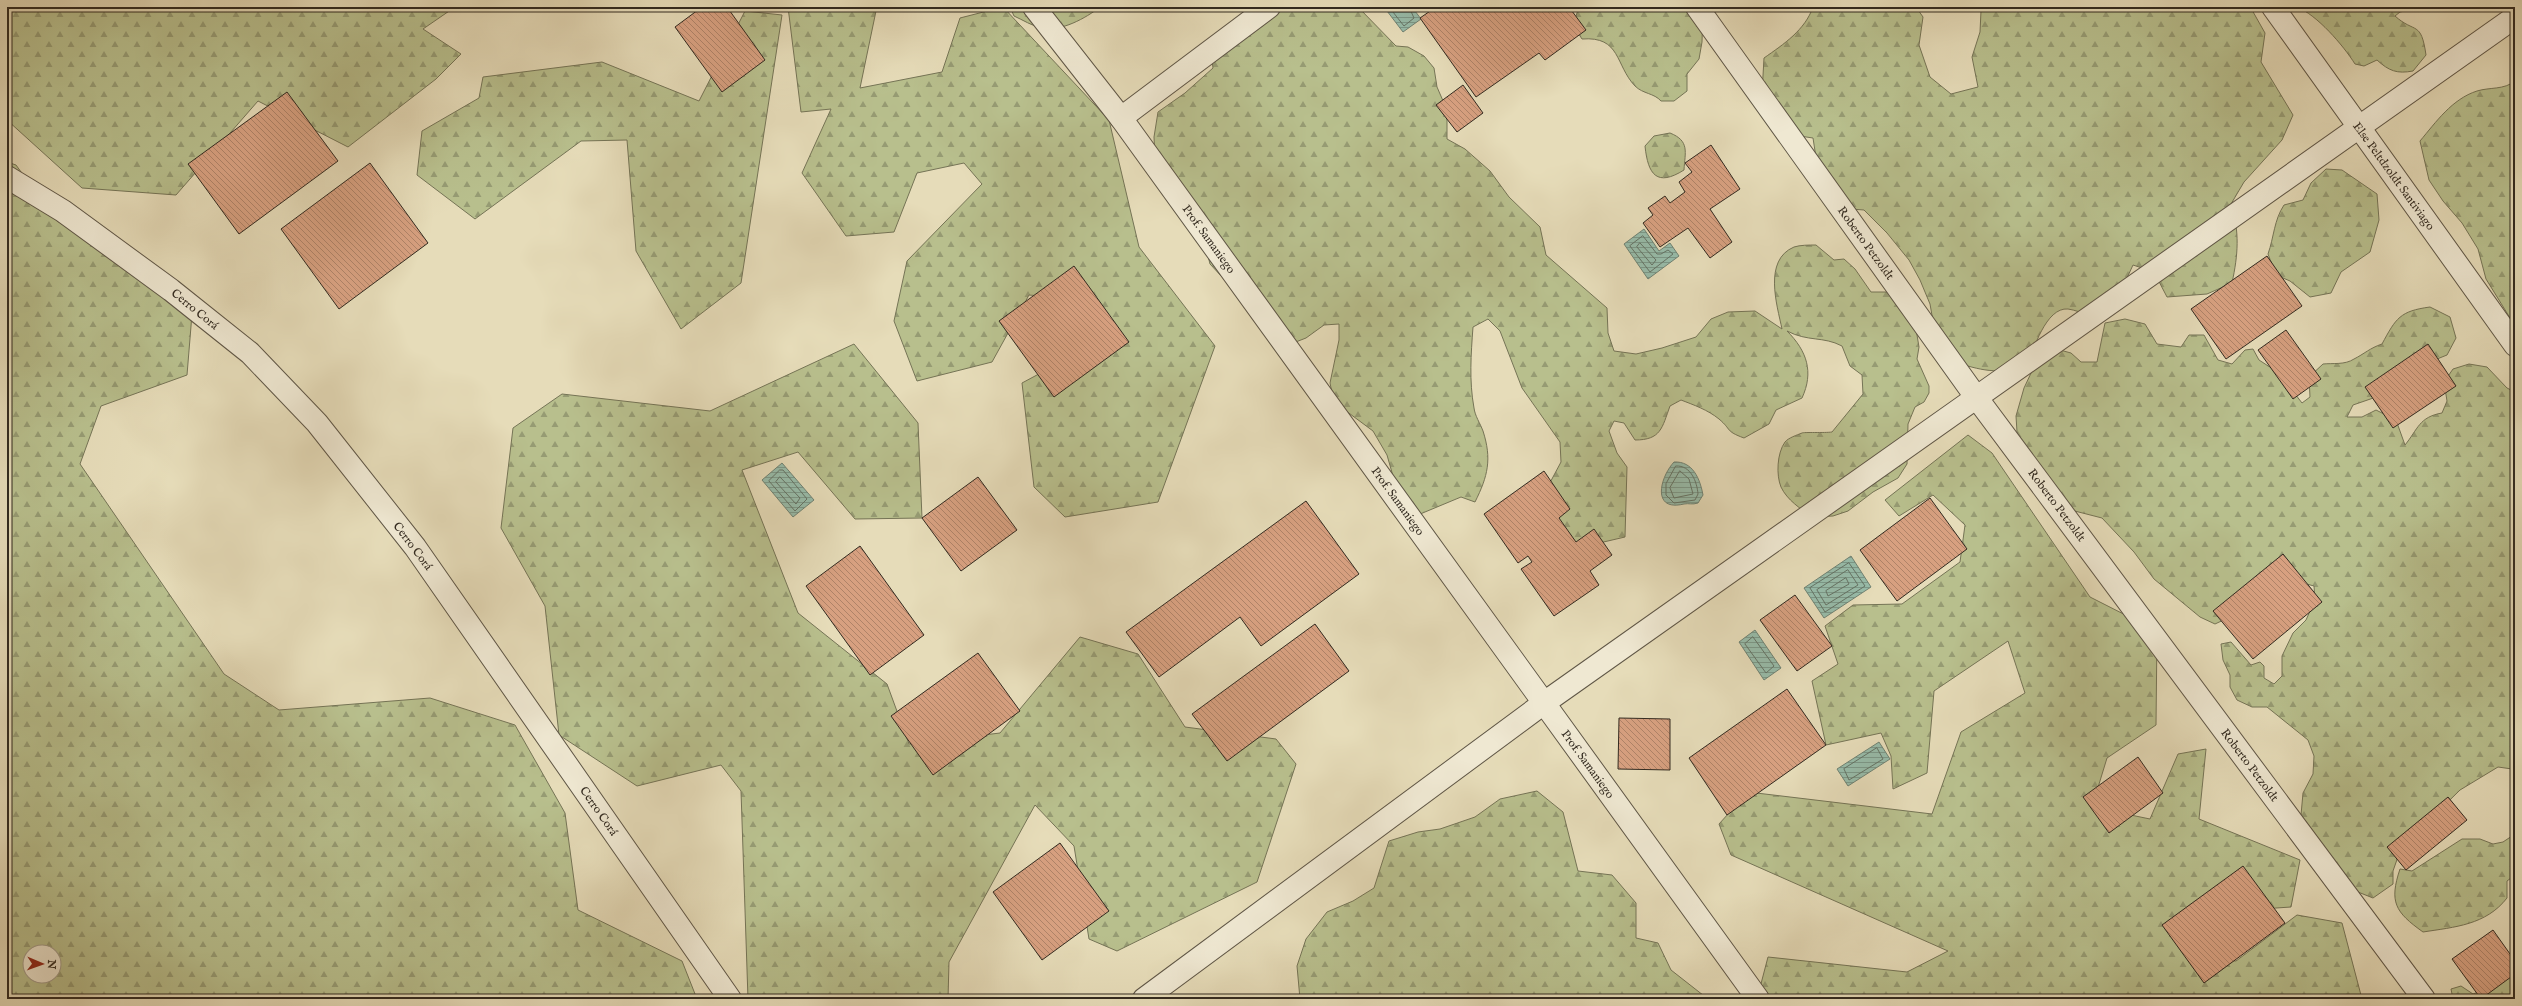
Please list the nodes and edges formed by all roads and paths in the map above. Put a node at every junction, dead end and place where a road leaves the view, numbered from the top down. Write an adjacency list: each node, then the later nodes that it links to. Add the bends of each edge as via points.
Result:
1 (1034, 7): 6 (street, Prof. Samaniego)
2 (1269, 7): 6 (street)
3 (1697, 7): 10 (street, Roberto Petzoldt)
4 (2273, 7): 7 (street, Else Peltdzoldt Santiviago)
5 (2515, 17): 7 (street)
6 (1121, 118): 11 (street, Prof. Samaniego)
7 (2359, 128): 9 (street, Else Peltdzoldt Santiviago); 10 (street)
8 (7, 177): 12 (street, Cerro Corá, via 63,211 171,290 250,353 317,422 415,546)
9 (2515, 345)
10 (1976, 397): 11 (street); 15 (street, Roberto Petzoldt)
11 (1544, 703): 13 (street); 14 (street, Prof. Samaniego)
12 (730, 999)
13 (1144, 999)
14 (1758, 999)
15 (2424, 999)

